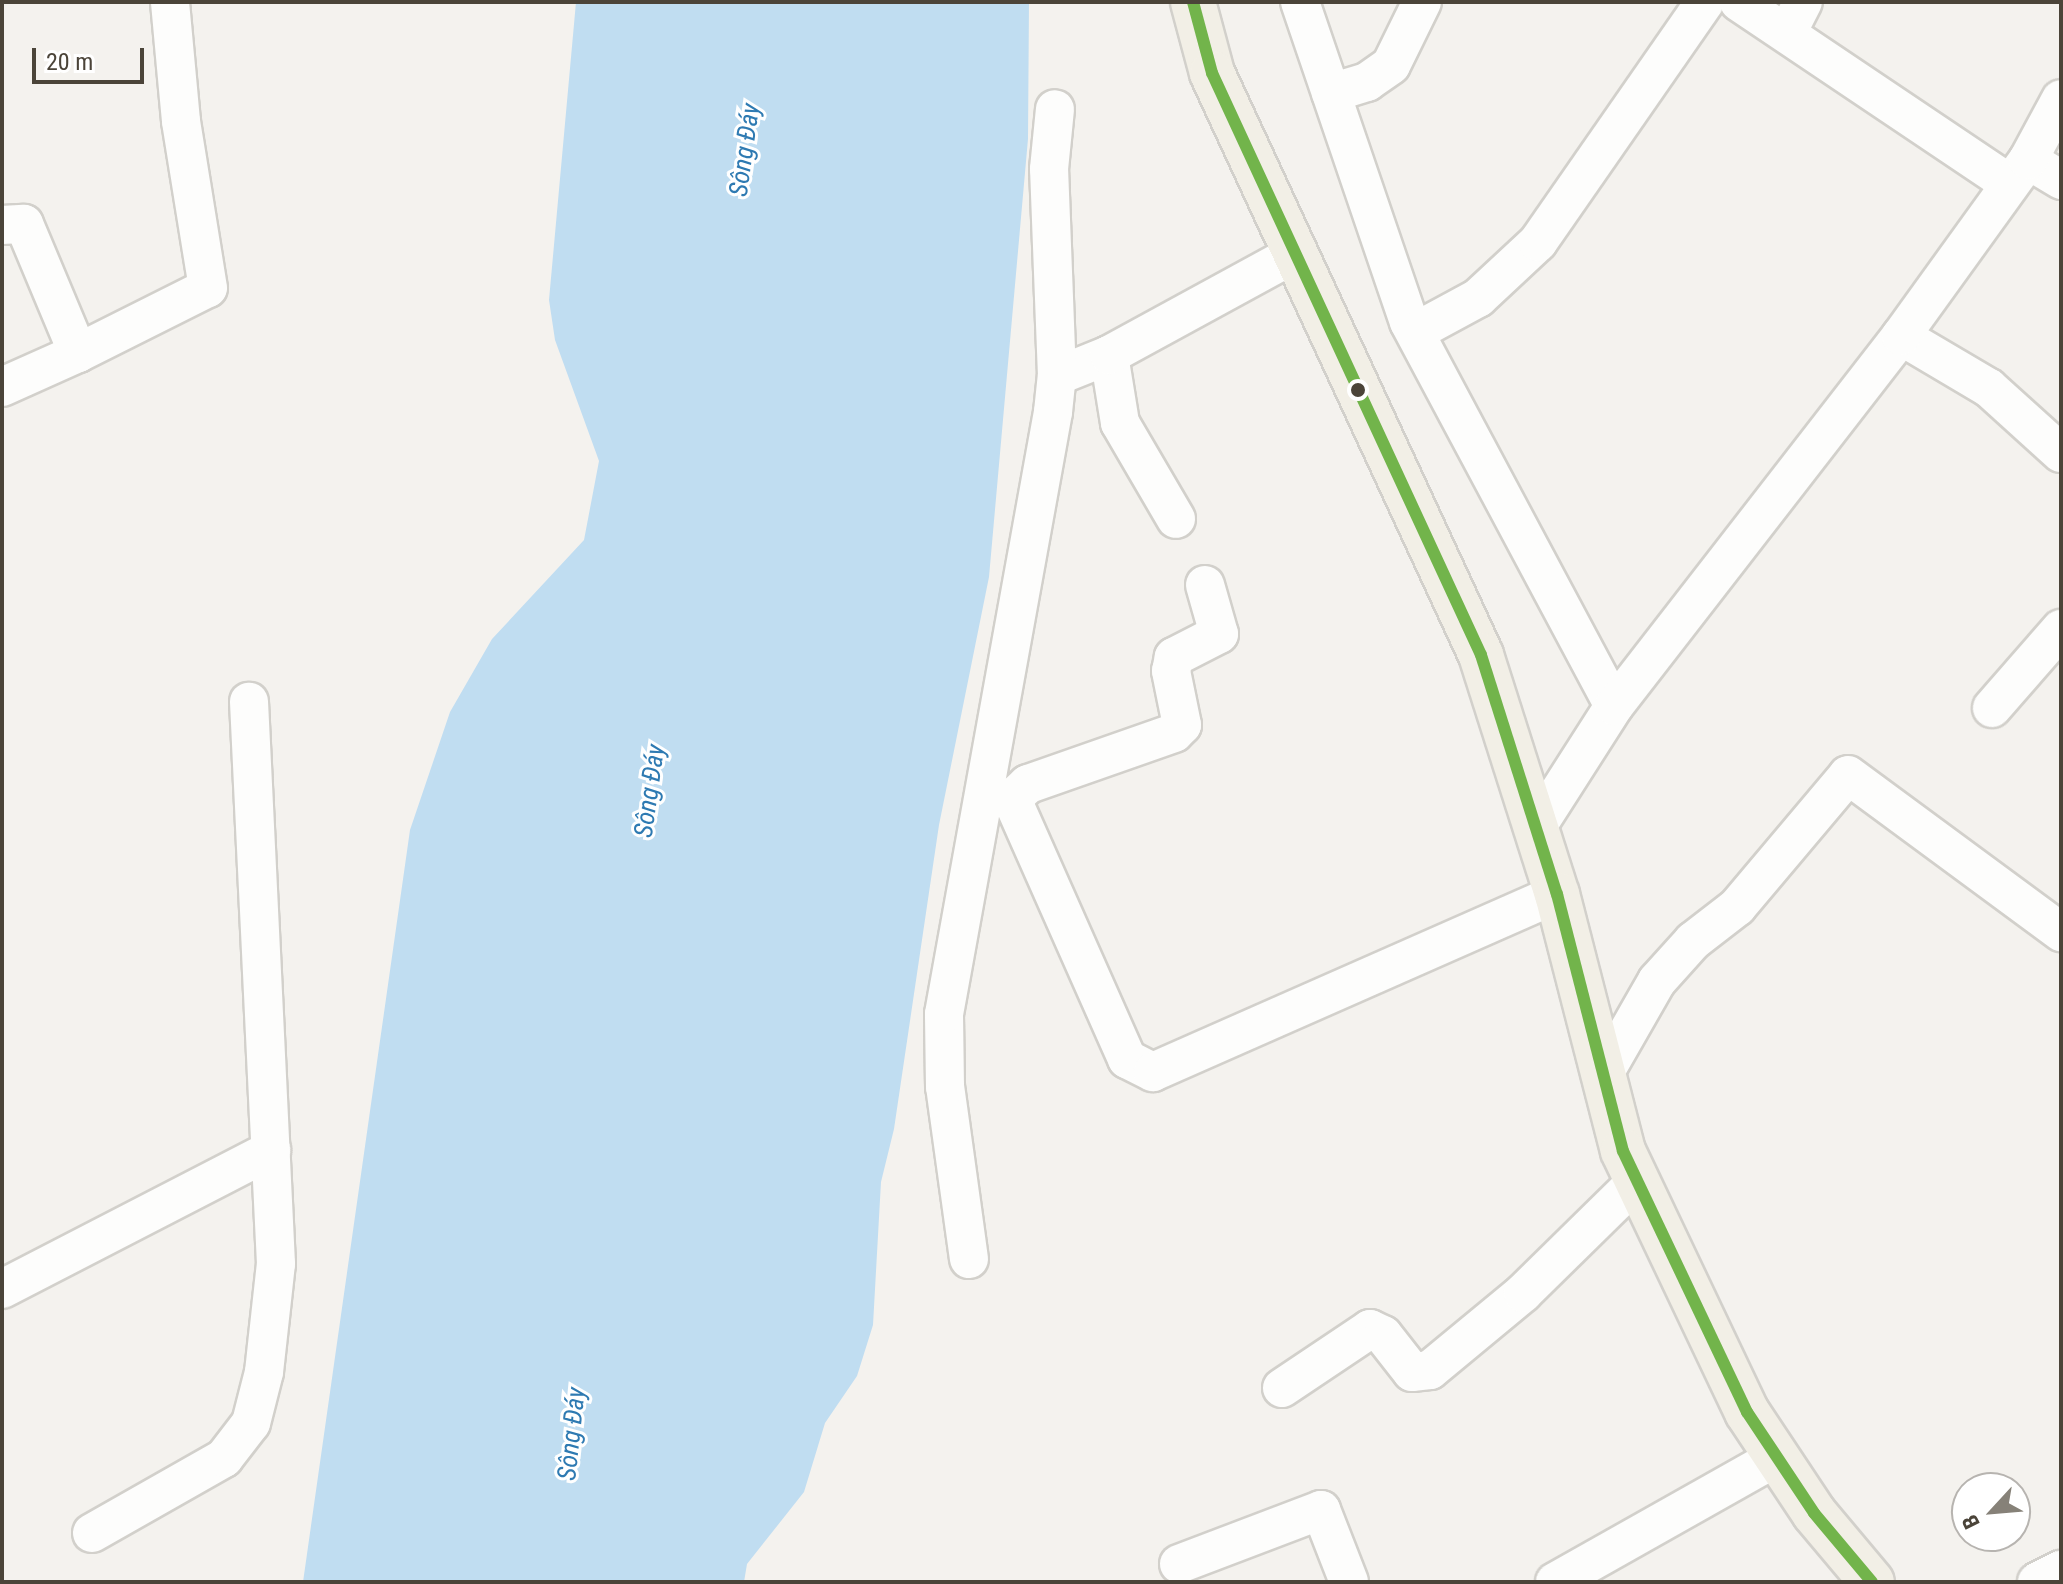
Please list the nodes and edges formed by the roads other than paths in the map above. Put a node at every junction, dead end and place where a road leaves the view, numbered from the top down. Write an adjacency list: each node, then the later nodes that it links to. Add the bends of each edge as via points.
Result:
1 (170, 2): 17 (street, via 181,121 208,288)
2 (1193, 2): 14 (main road, via 1212,73)
3 (1300, 2): 8 (street)
4 (1422, 2): 8 (street, via 1391,65 1367,82)
5 (1705, 2): 15 (street, via 1538,242 1478,298)
6 (1739, 2): 7 (street)
7 (1795, 17): 11 (street)
8 (1331, 93): 15 (street)
9 (2061, 99): 11 (street)
10 (1055, 109): 19 (street, via 1049,169)
11 (2019, 172): 12 (street); 16 (street)
12 (2061, 180)
13 (2, 225): 17 (street, via 24,224)
14 (1294, 254): 18 (street); 28 (main road, via 1403,477 1481,655)
15 (1415, 332): 26 (street)
16 (1901, 336): 21 (street, via 1989,388); 26 (street)
17 (78, 353): 20 (street)
18 (1109, 355): 19 (street); 22 (street, via 1120,423)
19 (1057, 376): 34 (street, via 948,973 945,1087)
20 (2, 387)
21 (2061, 453)
22 (1176, 519)
23 (1205, 585): 29 (street, via 1219,634 1174,657 1171,671 1182,725 1174,733 1028,784 1016,795 1015,806 1127,1059 1153,1072)
24 (2061, 629): 27 (street)
25 (249, 702): 32 (street)
26 (1614, 706): 28 (street)
27 (1992, 708)
28 (1536, 828): 29 (main road)
29 (1557, 894): 31 (main road)
30 (2061, 932): 31 (street, via 1848,775 1737,907 1693,941 1657,981)
31 (1602, 1077): 33 (main road)
32 (271, 1150): 35 (street); 38 (street, via 276,1264 264,1372 251,1423 224,1458)
33 (1637, 1181): 36 (street, via 1523,1293 1430,1370 1412,1372 1383,1335 1370,1329); 37 (main road, via 1747,1412)
34 (969, 1259)
35 (2, 1289)
36 (1282, 1388)
37 (1777, 1457): 42 (street); 43 (main road, via 1814,1513)
38 (92, 1533)
39 (1179, 1564): 41 (street, via 1321,1510)
40 (2061, 1570): 44 (street)
41 (1349, 1582)
42 (1555, 1582)
43 (1872, 1582)
44 (2037, 1582)

